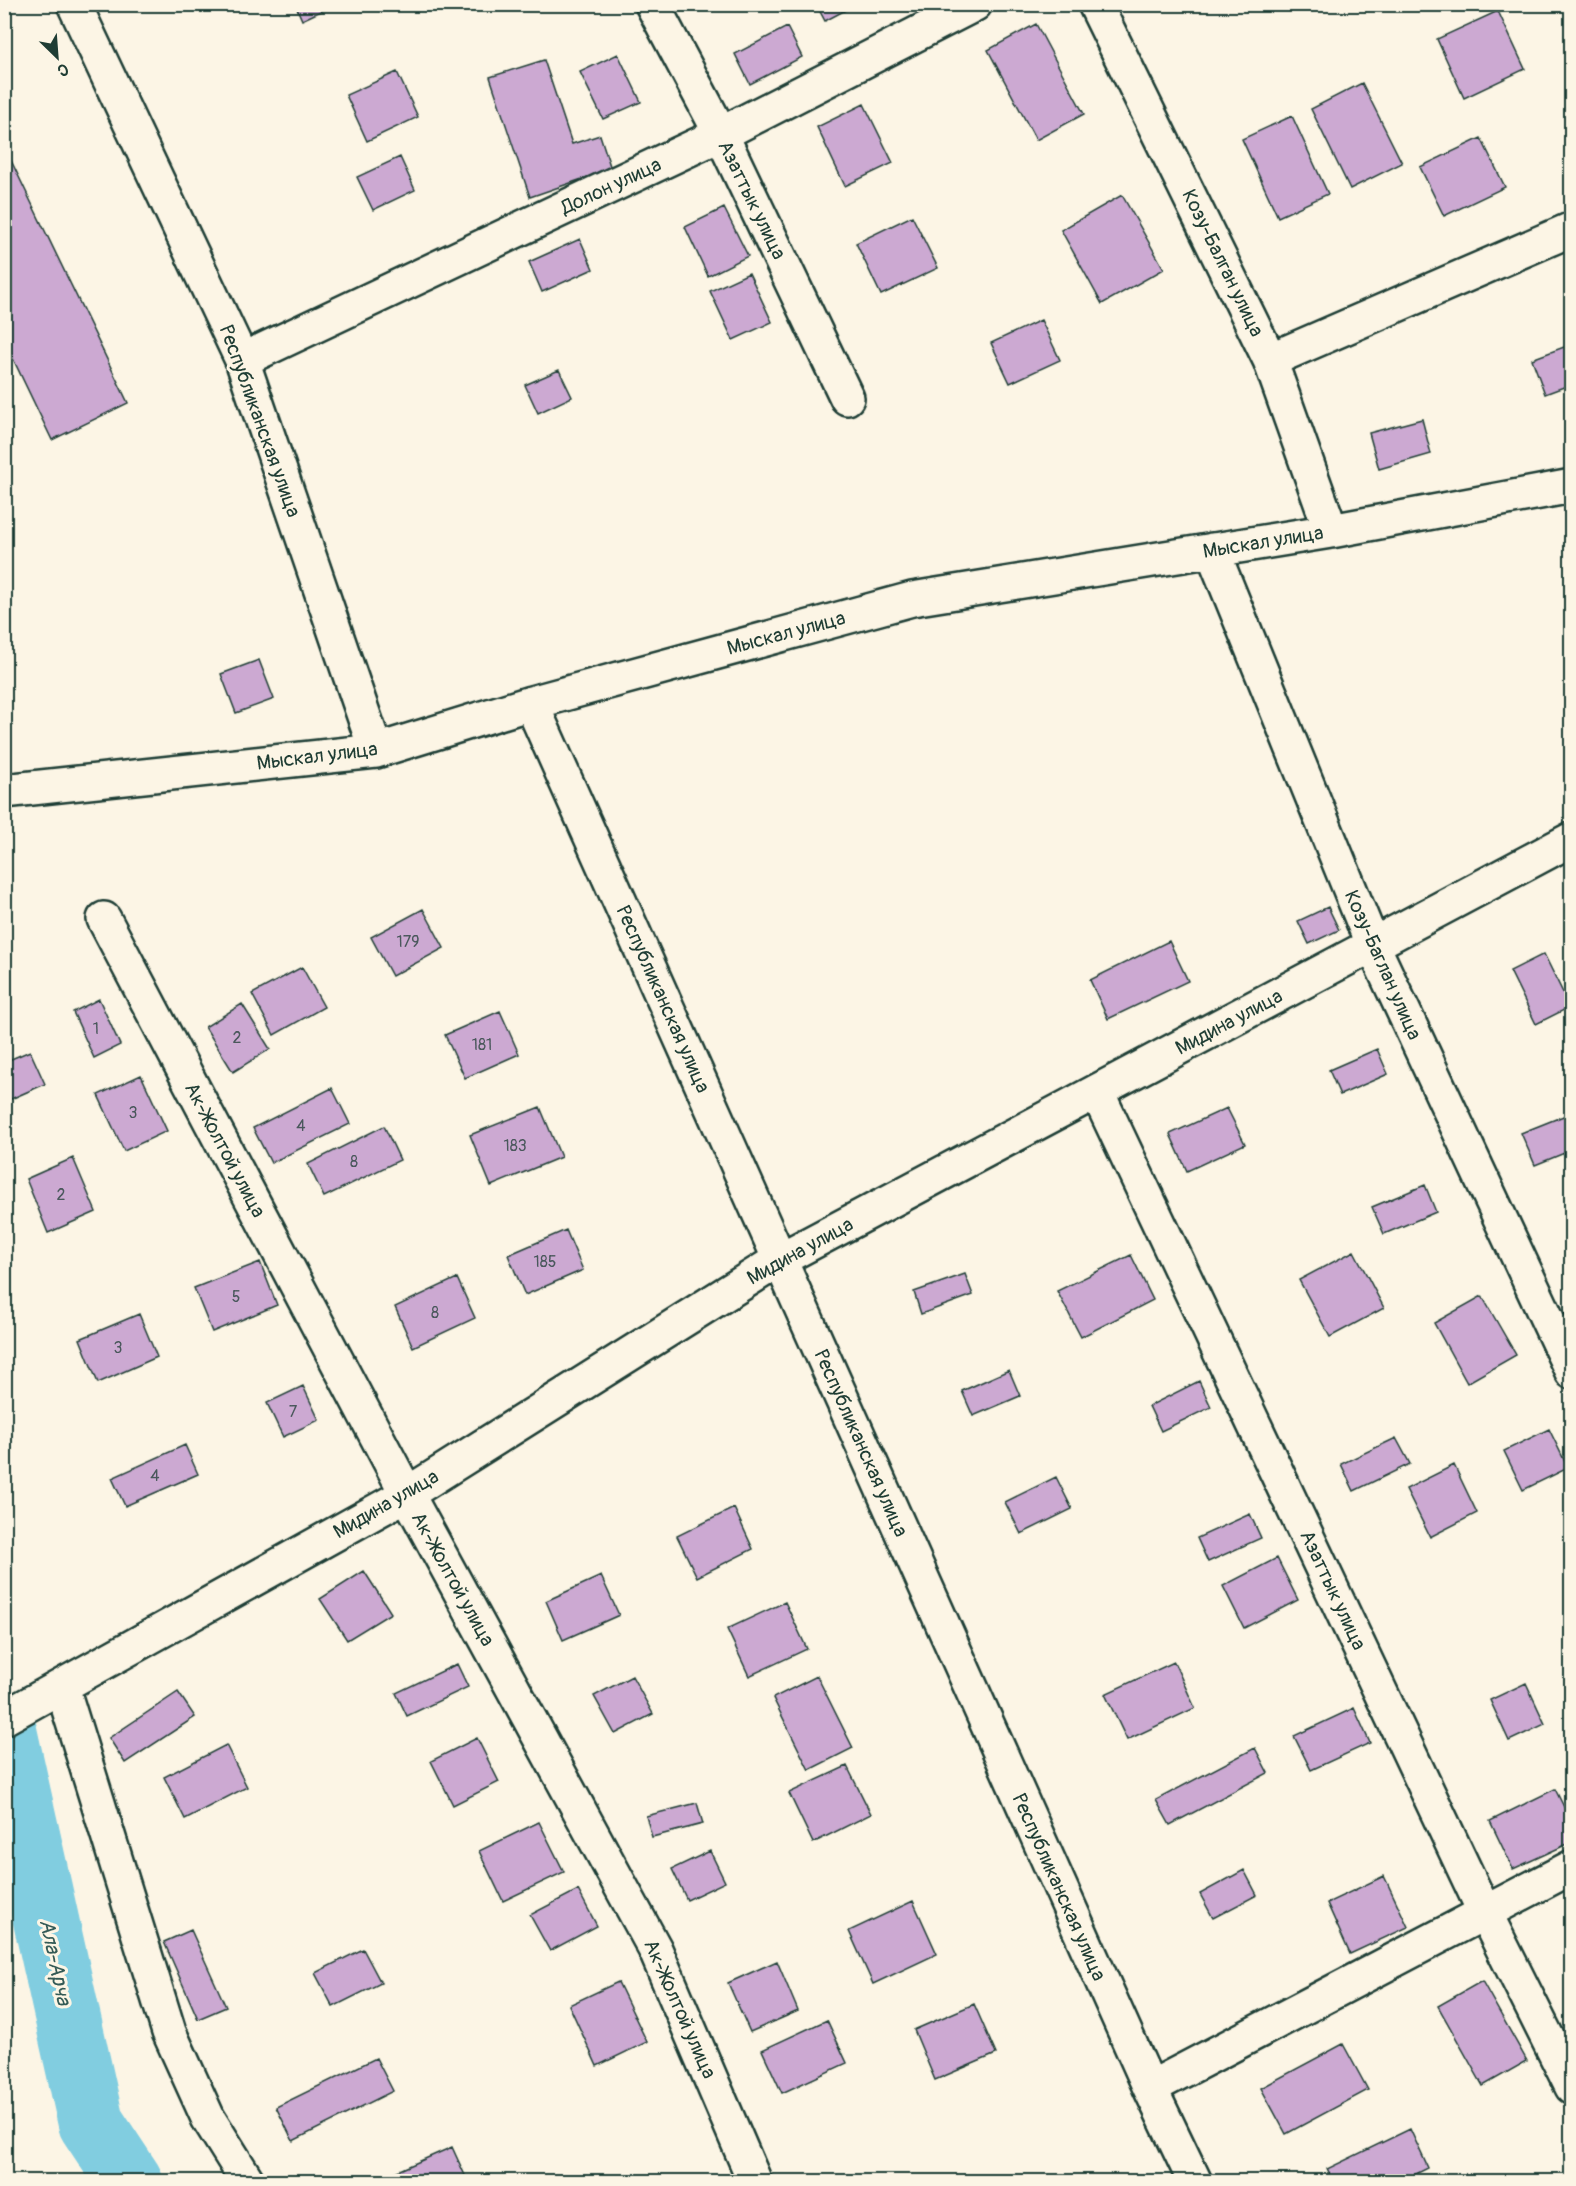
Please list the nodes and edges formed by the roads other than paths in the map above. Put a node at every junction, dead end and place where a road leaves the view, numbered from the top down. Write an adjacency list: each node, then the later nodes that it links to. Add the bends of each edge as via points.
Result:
1 (74, 4): 7 (street, Республиканская улица)
2 (652, 4): 5 (street, Азаттык улица)
3 (975, 4): 5 (street, Долон улица)
4 (1095, 4): 8 (street, Козу-Балган улица)
5 (721, 134): 7 (street, Долон улица); 9 (street, Азаттык улица)
6 (1572, 229): 8 (street)
7 (242, 360): 14 (street, Республиканская улица)
8 (1270, 360): 11 (street, Козу-Балган улица)
9 (847, 398)
10 (1572, 486): 11 (street, Мыскал улица)
11 (1331, 531): 12 (street, Мыскал улица)
12 (1212, 550): 13 (street, Мыскал улица, via 912,598); 18 (street, Козу-Баглан улица)
13 (531, 703): 14 (street, Мыскал улица); 20 (street, Республиканская улица)
14 (376, 751): 15 (street, Мыскал улица)
15 (4, 791)
16 (1572, 839): 18 (street, Мидина улица)
17 (104, 920): 22 (street, Ак-Жолтой улица)
18 (1373, 946): 19 (street, Мидина улица); 21 (street, Козу-Баглан улица)
19 (1097, 1092): 20 (street, Мидина улица); 26 (street, Азаттык улица)
20 (779, 1260): 22 (street, Мидина улица); 28 (street, Республиканская улица)
21 (1572, 1372)
22 (406, 1494): 23 (street, Мидина улица); 30 (street, Ак-Жолтой улица, via 655,1949)
23 (54, 1691): 24 (street, Мидина улица); 29 (street, via 169,2032 208,2118)
24 (4, 1718)
25 (1572, 1867): 26 (street)
26 (1485, 1911): 27 (street, Азаттык улица); 28 (street)
27 (1572, 2087)
28 (1150, 2088): 31 (street, Республиканская улица)
29 (248, 2181)
30 (755, 2181)
31 (1195, 2181)

